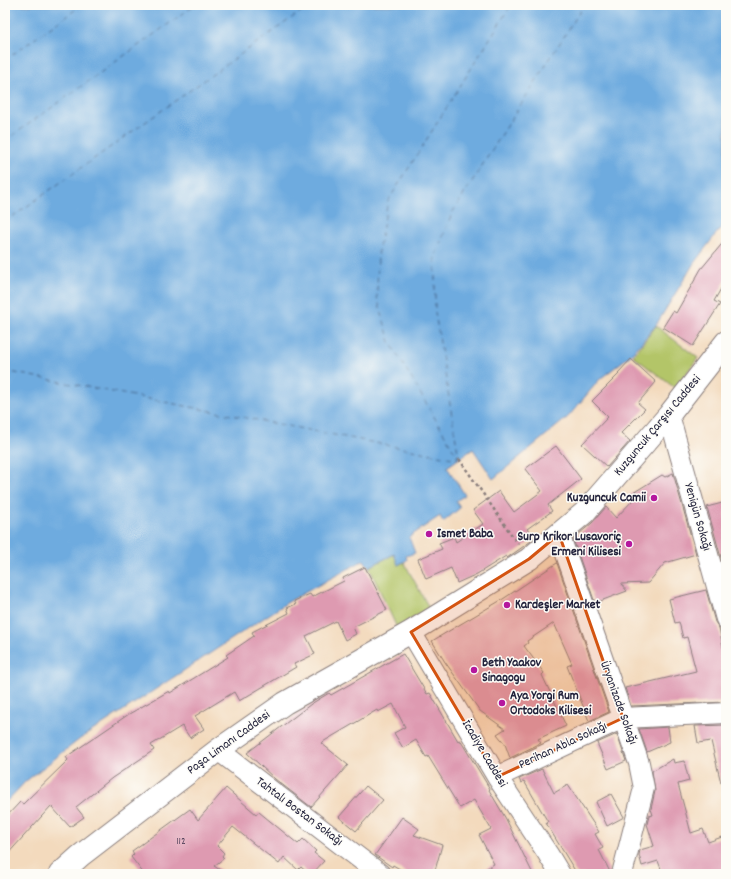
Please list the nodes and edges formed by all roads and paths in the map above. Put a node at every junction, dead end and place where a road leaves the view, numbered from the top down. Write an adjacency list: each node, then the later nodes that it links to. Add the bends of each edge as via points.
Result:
1 (726, 342): 2 (main road, Kuzguncuk Çarşısı Caddesi)
2 (669, 415): 4 (main road, Kuzguncuk Çarşısı Caddesi, via 584,513); 6 (street, Yenigün Sokağı)
3 (459, 459): 5 (path)
4 (559, 534): 5 (main road, Kuzguncuk Çarşısı Caddesi); 9 (street, Üryanizade Sokağı)
5 (529, 559): 7 (main road, Kuzguncuk Çarşısı Caddesi)
6 (726, 619)
7 (411, 632): 10 (main road, Paşa Limanı Caddesi, via 285,702); 11 (street, İcadiye Caddesi)
8 (726, 713): 9 (street, Perihan Abla Sokağı)
9 (623, 718): 11 (street, Perihan Abla Sokağı); 17 (street, Üryanizade Sokağı, via 639,763 644,788)
10 (218, 750): 13 (main road, Paşa Limanı Caddesi); 14 (street, Tahtalı Bostan Sokağı)
11 (497, 777): 12 (street, İcadiye Caddesi)
12 (548, 854): 15 (street); 16 (street, İcadiye Caddesi)
13 (60, 874)
14 (380, 874)
15 (546, 874)
16 (560, 874)
17 (622, 874)

